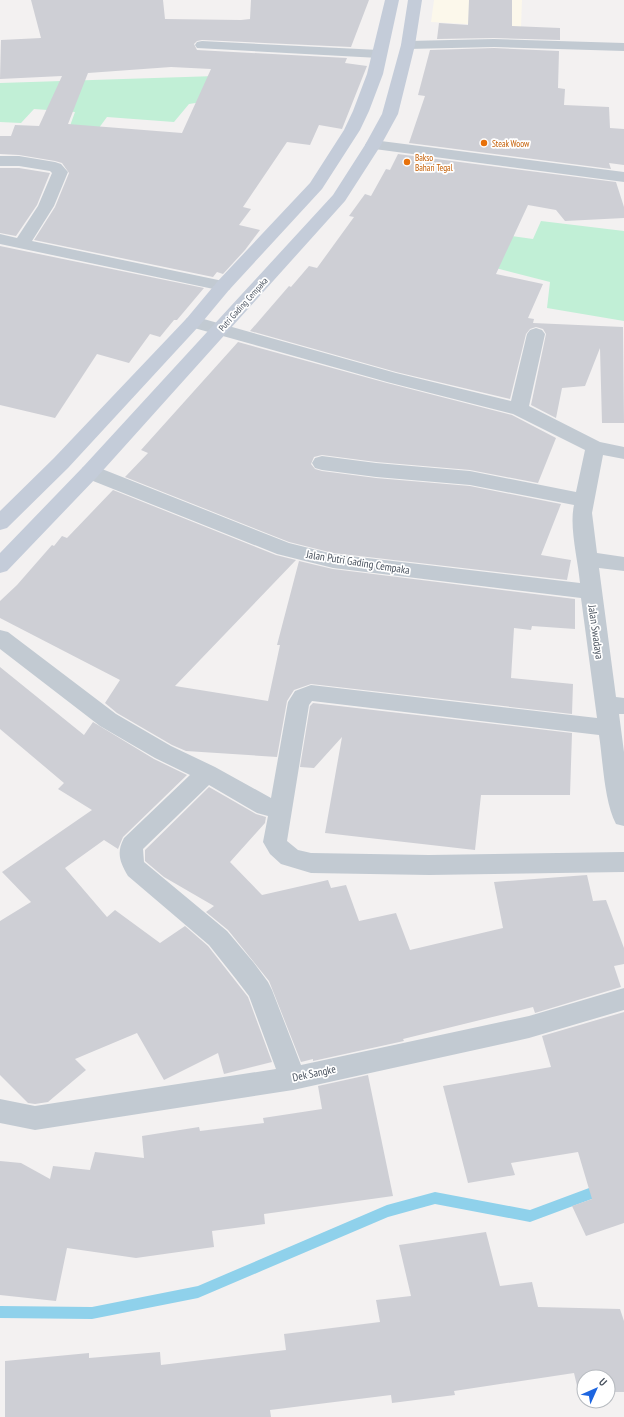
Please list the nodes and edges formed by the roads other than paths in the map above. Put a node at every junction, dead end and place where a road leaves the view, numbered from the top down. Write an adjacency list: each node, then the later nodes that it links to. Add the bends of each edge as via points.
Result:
1 (392, 0): 6 (street)
2 (415, 0): 4 (street, Putri Gading Cempaka)
3 (202, 44): 6 (street)
4 (408, 45): 5 (street, via 494,43); 7 (street, Putri Gading Cempaka, via 390,114)
5 (624, 48)
6 (379, 54): 12 (street, via 375,74 352,130 316,186)
7 (373, 145): 9 (street); 14 (street, Putri Gading Cempaka, via 339,198)
8 (0, 161): 11 (street, via 19,161 55,167 60,172 46,206)
9 (624, 177)
10 (0, 239): 11 (street)
11 (22, 243): 12 (street)
12 (223, 286): 13 (street)
13 (193, 322): 14 (street); 22 (street, via 61,463)
14 (219, 330): 16 (street); 20 (street, Putri Gading Cempaka)
15 (536, 334): 16 (street)
16 (519, 409): 17 (street)
17 (595, 447): 18 (street); 21 (street, Jalan Swadaya)
18 (624, 452)
19 (322, 463): 21 (street, via 462,477)
20 (90, 472): 24 (street, Putri Gading Cempaka); 26 (street, Jalan Putri Gading Cempaka, via 284,549 314,557)
21 (585, 500): 23 (street, Jalan Swadaya, via 582,527)
22 (0, 523)
23 (588, 559): 25 (street); 26 (street, Jalan Swadaya)
24 (1, 563)
25 (624, 564)
26 (591, 592): 28 (street, Jalan Swadaya)
27 (0, 638): 30 (street, via 108,720 163,752)
28 (615, 705): 29 (street, Jalan Swadaya)
29 (609, 728): 31 (street, via 306,694 300,698 298,705); 32 (street, Jalan Swadaya)
30 (207, 773): 31 (street, via 265,806); 35 (street, via 132,845 131,859 136,869 218,938 245,971 259,990)
31 (279, 811): 33 (street, via 275,842 278,849 293,860 310,863 429,866)
32 (624, 817)
33 (624, 862)
34 (624, 998): 35 (street, Dek Sangke, via 529,1027)
35 (293, 1078): 36 (street, Dek Sangke, via 35,1118)
36 (0, 1111)

